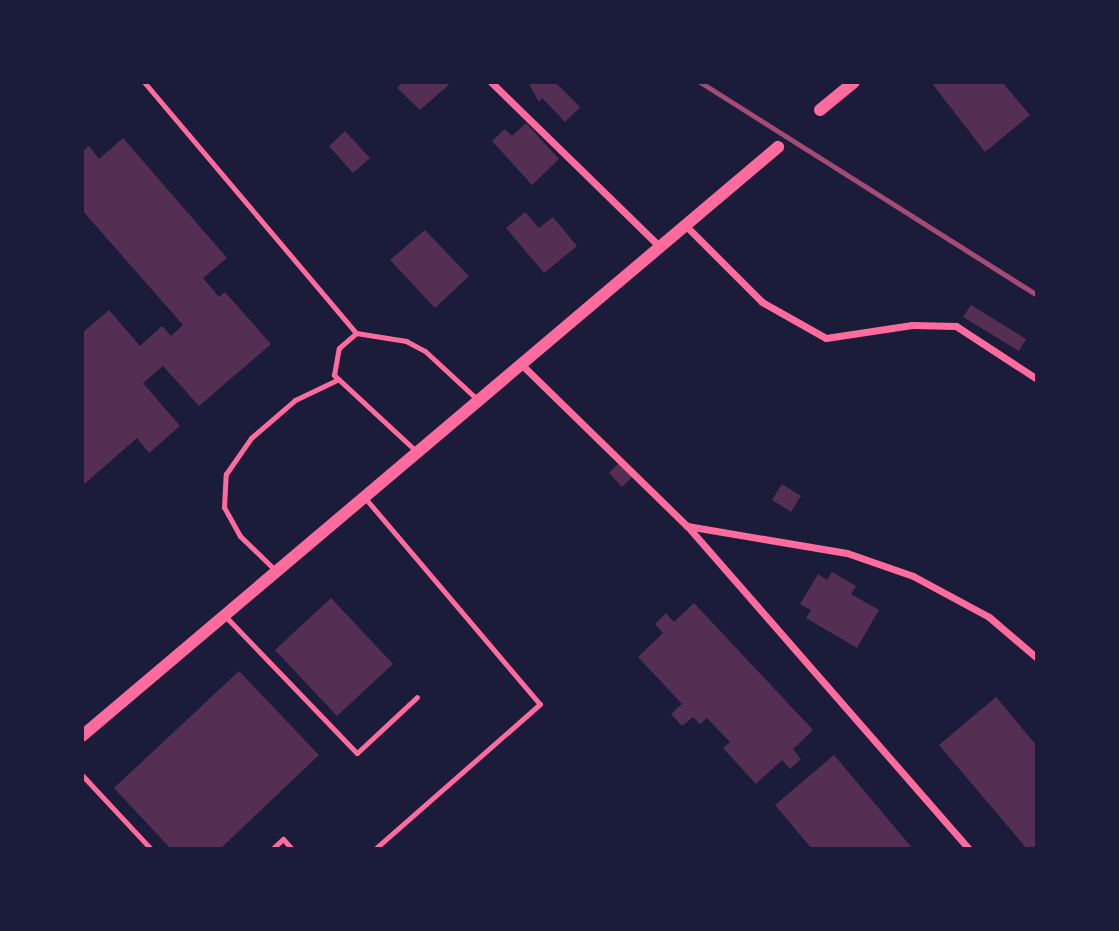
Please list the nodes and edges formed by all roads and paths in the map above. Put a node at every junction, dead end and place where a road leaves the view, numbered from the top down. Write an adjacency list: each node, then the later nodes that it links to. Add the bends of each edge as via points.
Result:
1 (144, 82): 8 (lane)
2 (491, 82): 7 (street)
3 (854, 82): 4 (street)
4 (820, 110)
5 (778, 146): 6 (street)
6 (685, 224): 7 (street); 10 (street, via 762,302 826,338 912,325 956,326)
7 (659, 246): 9 (street)
8 (356, 333): 11 (lane, via 339,348); 12 (lane, via 406,341 425,351)
9 (523, 366): 12 (street); 15 (street)
10 (1037, 379)
11 (337, 380): 13 (lane, via 371,404); 16 (lane, via 286,408 251,438 226,474 224,507 240,536)
12 (480, 402): 13 (street)
13 (418, 454): 14 (street)
14 (365, 498): 16 (street); 25 (lane, via 540,704)
15 (687, 526): 18 (street, via 847,553 913,576 989,617); 26 (street)
16 (277, 572): 17 (street)
17 (225, 616): 19 (lane, via 357,753); 20 (street)
18 (1037, 658)
19 (416, 697)
20 (82, 736)
21 (82, 775): 22 (lane)
22 (150, 849)
23 (272, 849): 24 (lane, via 283,839)
24 (292, 849)
25 (375, 849)
26 (970, 849)

